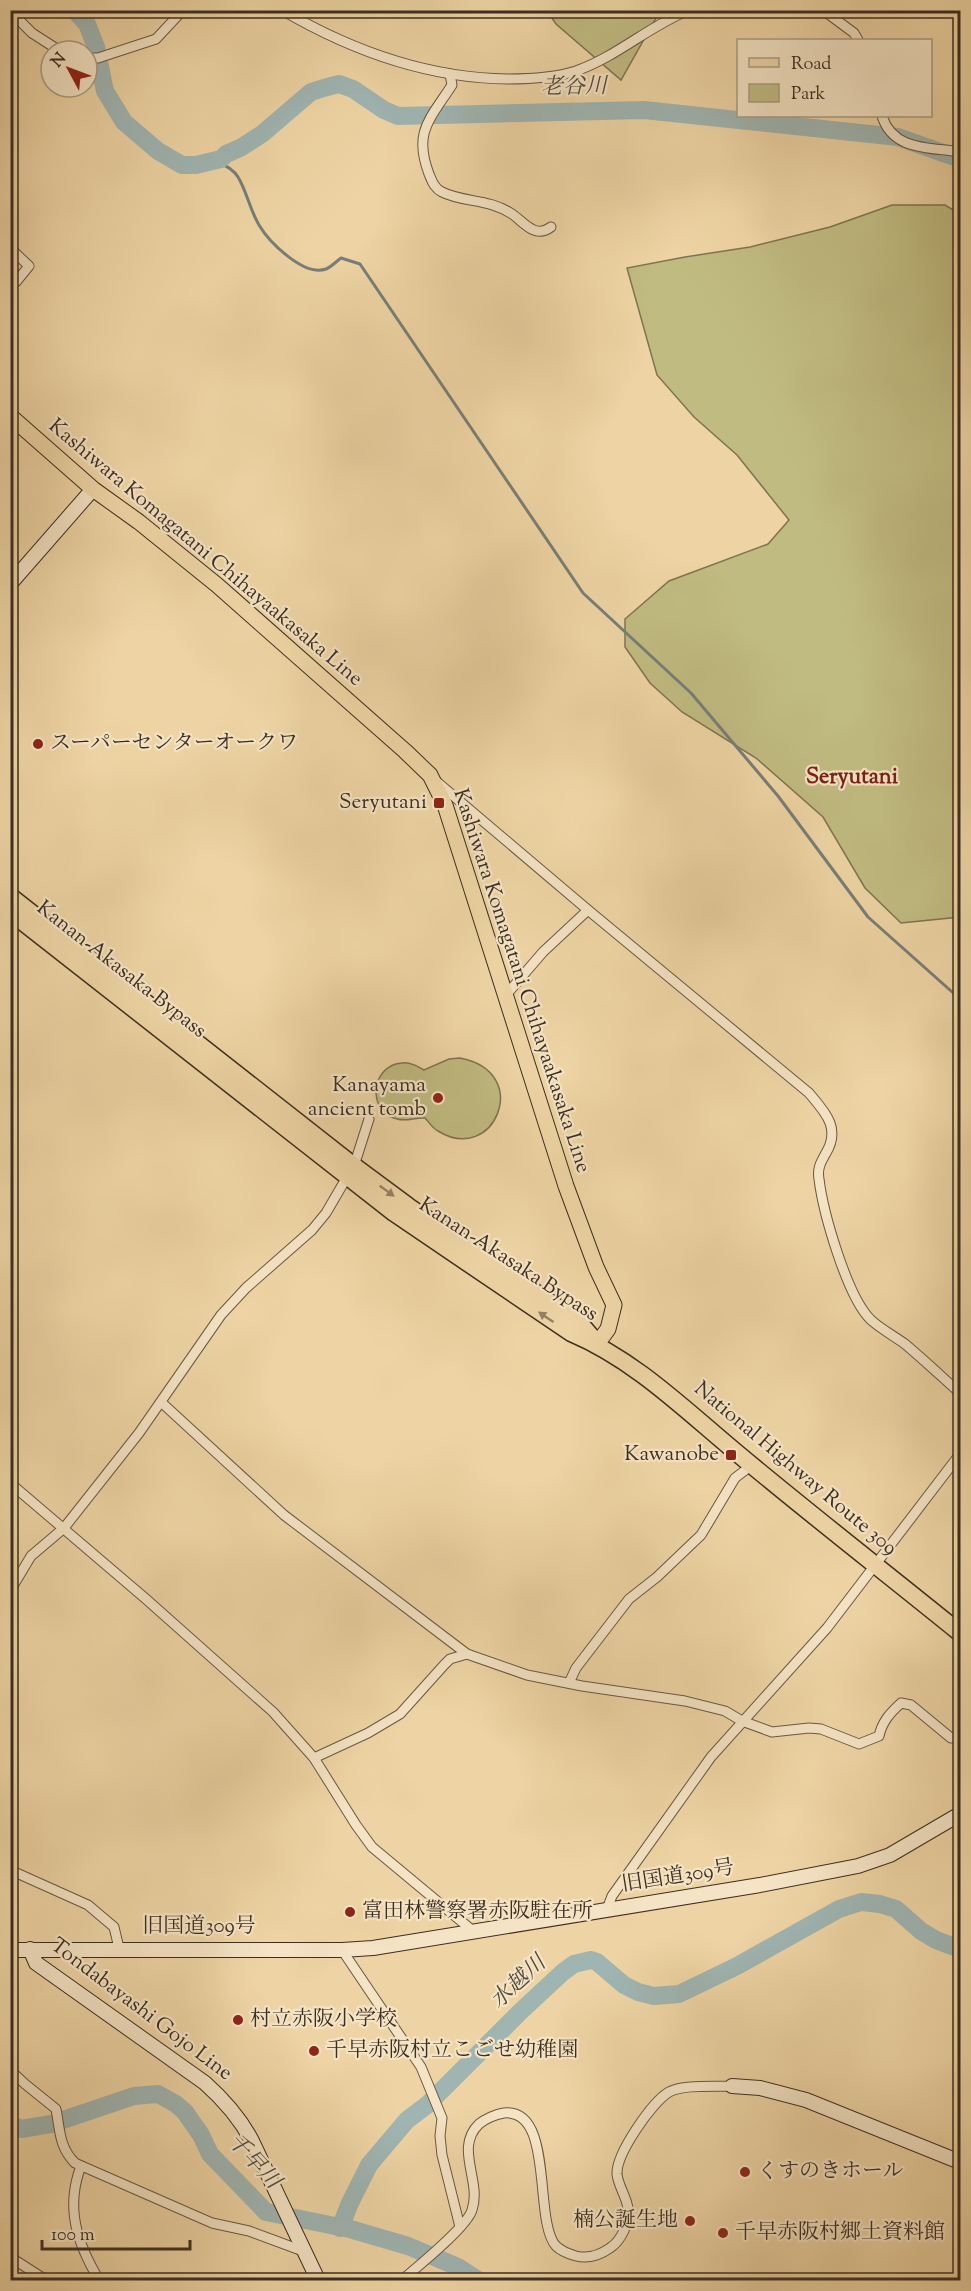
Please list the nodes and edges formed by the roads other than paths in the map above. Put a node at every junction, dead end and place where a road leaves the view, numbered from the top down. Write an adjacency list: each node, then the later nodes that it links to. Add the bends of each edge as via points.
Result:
1 (183, 10): 8 (street, via 156,39)
2 (282, 10): 9 (street, via 365,52)
3 (689, 10): 9 (street, via 613,55 575,71 527,79)
4 (823, 10): 7 (street)
5 (10, 11): 6 (street)
6 (41, 39)
7 (857, 39)
8 (99, 58)
9 (450, 74): 12 (street, via 452,85 422,136 424,161 433,185 441,192 489,203 511,213 536,232)
10 (882, 117): 11 (street, via 889,131 903,143)
11 (960, 152)
12 (551, 227)
13 (10, 248): 14 (street, via 29,266 16,282)
14 (10, 283)
15 (10, 416): 16 (main road, Kashiwara Komagatani Chihayaakasaka Line)
16 (93, 489): 17 (street); 18 (main road, Kashiwara Komagatani Chihayaakasaka Line, via 217,585)
17 (10, 584)
18 (430, 776): 20 (street); 22 (main road, Kashiwara Komagatani Chihayaakasaka Line, via 445,805)
19 (10, 896): 24 (highway, Kanan-Akasaka Bypass)
20 (588, 910): 22 (street); 26 (street, via 809,1093 824,1110 833,1130 830,1148 818,1168 819,1177 823,1203 850,1287 870,1319)
21 (10, 912): 24 (highway, Kanan-Akasaka Bypass)
22 (506, 994): 25 (main road, Kashiwara Komagatani Chihayaakasaka Line, via 566,1186 614,1305 608,1329)
23 (369, 1119): 24 (street)
24 (350, 1172): 25 (highway, Kanan-Akasaka Bypass, via 408,1206 579,1322); 27 (street, via 312,1230 221,1315)
25 (597, 1344): 29 (highway, National Highway Route 309, via 662,1388)
26 (960, 1393)
27 (161, 1402): 31 (street); 35 (street, via 284,1515)
28 (960, 1454): 32 (street)
29 (752, 1465): 32 (highway, National Highway Route 309); 36 (street, via 735,1478 701,1535 629,1599 576,1668)
30 (10, 1483): 31 (street)
31 (64, 1528): 33 (street, via 32,1556); 39 (street, via 273,1712)
32 (875, 1565): 34 (highway, National Highway Route 309); 37 (street, via 827,1628)
33 (10, 1591)
34 (960, 1633)
35 (467, 1654): 36 (street, via 527,1675); 39 (street, via 450,1659 400,1714)
36 (569, 1683): 37 (street, via 685,1701 725,1711)
37 (742, 1721): 38 (street, via 772,1732 821,1729 860,1743 879,1736 881,1726 901,1703 911,1705 951,1738); 42 (street, via 675,1804 612,1896)
38 (960, 1737)
39 (314, 1758): 43 (street, via 372,1847)
40 (960, 1814): 42 (street, 旧国道309号, via 890,1855 858,1866)
41 (10, 1870): 44 (street, via 88,1905 114,1927)
42 (608, 1909): 43 (street, 旧国道309号)
43 (473, 1931): 47 (street, 旧国道309号)
44 (119, 1948): 45 (street, 旧国道309号); 47 (street, 旧国道309号)
45 (30, 1949): 46 (street, Tondabayashi Gojo Line); 53 (street, Tondabayashi Gojo Line, via 36,1963 220,2097 239,2118)
46 (10, 1950)
47 (342, 1950): 52 (street, via 421,2067 442,2118 441,2155)
48 (10, 2070): 51 (street, via 57,2109 66,2154)
49 (732, 2086): 50 (street, via 760,2088 806,2100); 52 (street, via 670,2091 651,2110 618,2160 617,2176 628,2209 622,2236 596,2256 583,2258 555,2246 547,2226 537,2144 529,2124 504,2113 484,2120 471,2132 468,2151 475,2189 472,2212)
50 (960, 2162)
51 (81, 2166): 53 (street, via 212,2223); 56 (street, via 73,2191 74,2223)
52 (460, 2227): 58 (street)
53 (300, 2245): 57 (street, Tondabayashi Gojo Line)
54 (10, 2257): 55 (street)
55 (50, 2280)
56 (99, 2280)
57 (318, 2280)
58 (402, 2280)

